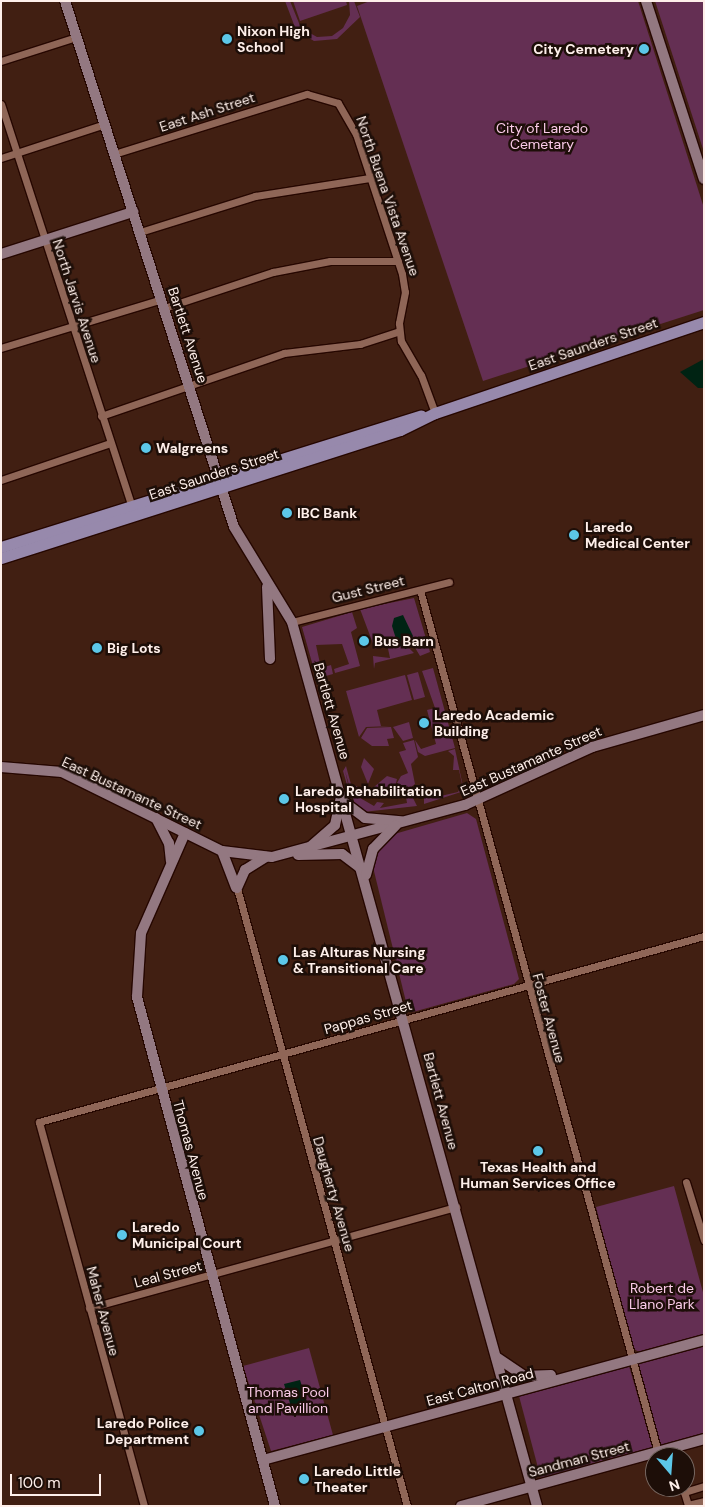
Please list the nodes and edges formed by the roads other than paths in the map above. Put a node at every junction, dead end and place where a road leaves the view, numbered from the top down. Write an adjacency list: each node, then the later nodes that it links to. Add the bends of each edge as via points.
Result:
1 (65, 1): 3 (main road, Bartlett Avenue)
2 (646, 1): 12 (main road)
3 (76, 37): 4 (street); 7 (main road, Bartlett Avenue)
4 (1, 61)
5 (307, 94): 9 (street, East Ash Street); 11 (street, North Buena Vista Avenue, via 330,98 346,112)
6 (1, 104): 8 (street, North Jarvis Avenue)
7 (105, 124): 8 (street); 9 (main road, Bartlett Avenue)
8 (17, 152): 10 (street); 15 (street, North Jarvis Avenue)
9 (114, 154): 13 (main road, Bartlett Avenue)
10 (1, 158)
11 (370, 178): 14 (street, via 255,196); 17 (street, North Buena Vista Avenue)
12 (704, 179)
13 (133, 212): 14 (main road, Bartlett Avenue); 15 (main road)
14 (140, 232): 18 (main road, Bartlett Avenue)
15 (44, 240): 16 (main road); 20 (street, North Jarvis Avenue)
16 (1, 254)
17 (398, 261): 18 (street, via 330,262 273,272); 21 (street, North Buena Vista Avenue, via 405,292)
18 (163, 304): 20 (street); 23 (main road, Bartlett Avenue)
19 (704, 322): 24 (main road, East Saunders Street)
20 (72, 326): 22 (street); 25 (street, North Jarvis Avenue)
21 (398, 332): 23 (street, via 360,344 284,353); 24 (street)
22 (1, 348)
23 (189, 385): 25 (street); 28 (main road, Bartlett Avenue)
24 (435, 413): 28 (main road, East Saunders Street, via 398,419)
25 (102, 416): 26 (street, North Jarvis Avenue)
26 (110, 443): 27 (street); 29 (street, North Jarvis Avenue)
27 (1, 480)
28 (220, 482): 29 (main road, East Saunders Street); 31 (main road, East Saunders Street); 34 (main road, Bartlett Avenue, via 234,527)
29 (130, 505): 30 (main road, East Saunders Street)
30 (75, 523): 31 (main road); 32 (main road, East Saunders Street)
31 (42, 545): 33 (main road, East Saunders Street)
32 (1, 546)
33 (1, 558)
34 (266, 581): 37 (main road, Bartlett Avenue); 38 (main road, via 272,630)
35 (449, 582): 36 (street, Gust Street)
36 (420, 590): 37 (street, Gust Street); 43 (street, Foster Avenue)
37 (292, 622): 41 (main road, Bartlett Avenue)
38 (270, 659)
39 (704, 715): 43 (main road, East Bustamante Street, via 592,747)
40 (1, 767): 44 (main road, East Bustamante Street, via 62,772)
41 (341, 790): 42 (main road, Bartlett Avenue); 49 (main road, via 335,825)
42 (344, 802): 45 (main road, via 365,818); 48 (main road, Bartlett Avenue)
43 (476, 802): 45 (main road, East Bustamante Street); 57 (street, Foster Avenue)
44 (156, 818): 47 (main road, East Bustamante Street); 53 (main road, via 169,843)
45 (408, 821): 46 (main road, East Bustamante Street)
46 (396, 824): 48 (main road, East Bustamante Street); 54 (main road, via 374,849)
47 (185, 833): 50 (main road, East Bustamante Street); 53 (main road, Thomas Avenue)
48 (354, 836): 49 (main road, East Bustamante Street); 54 (main road, Bartlett Avenue)
49 (306, 850): 51 (main road, East Bustamante Street)
50 (222, 851): 52 (main road, East Bustamante Street); 55 (main road)
51 (290, 854): 52 (main road, East Bustamante Street); 54 (main road, via 342,854)
52 (267, 857): 55 (main road, via 244,870)
53 (171, 861): 60 (main road, Thomas Avenue, via 150,905 136,954 137,997)
54 (365, 873): 58 (main road, Bartlett Avenue)
55 (237, 888): 59 (street, Daugherty Avenue)
56 (704, 936): 57 (street, Pappas Street)
57 (527, 986): 58 (street, Pappas Street); 70 (street, Foster Avenue)
58 (405, 1020): 59 (street, Pappas Street); 63 (main road, Bartlett Avenue)
59 (282, 1054): 60 (street, Pappas Street); 65 (street, Daugherty Avenue)
60 (160, 1088): 61 (street, Pappas Street); 66 (main road, Thomas Avenue)
61 (40, 1122): 67 (street, Maher Avenue)
62 (686, 1182): 64 (street)
63 (456, 1207): 65 (street, Leal Street); 69 (main road, Bartlett Avenue)
64 (704, 1240)
65 (334, 1241): 66 (street, Leal Street); 73 (street, Daugherty Avenue)
66 (212, 1274): 67 (street, Leal Street); 78 (main road, Thomas Avenue)
67 (90, 1308): 82 (street, Maher Avenue)
68 (704, 1340): 70 (main road, East Calton Road)
69 (496, 1356): 71 (main road, via 530,1378); 72 (main road, Bartlett Avenue)
70 (632, 1359): 71 (main road, East Calton Road); 75 (street, Foster Avenue)
71 (594, 1370): 72 (main road, East Calton Road)
72 (506, 1394): 73 (main road, East Calton Road); 79 (main road, Bartlett Avenue)
73 (386, 1427): 78 (main road, East Calton Road); 84 (street, Daugherty Avenue)
74 (704, 1440): 76 (main road, Sandman Street)
75 (657, 1447)
76 (677, 1447)
77 (645, 1456): 79 (main road, Sandman Street)
78 (263, 1460): 83 (main road, Thomas Avenue)
79 (532, 1486): 85 (main road, Sandman Street); 86 (main road, Bartlett Avenue)
80 (704, 1486): 81 (street, via 684,1492 688,1505)
81 (704, 1501)
82 (144, 1506)
83 (275, 1506)
84 (407, 1506)
85 (462, 1506)
86 (537, 1506)

